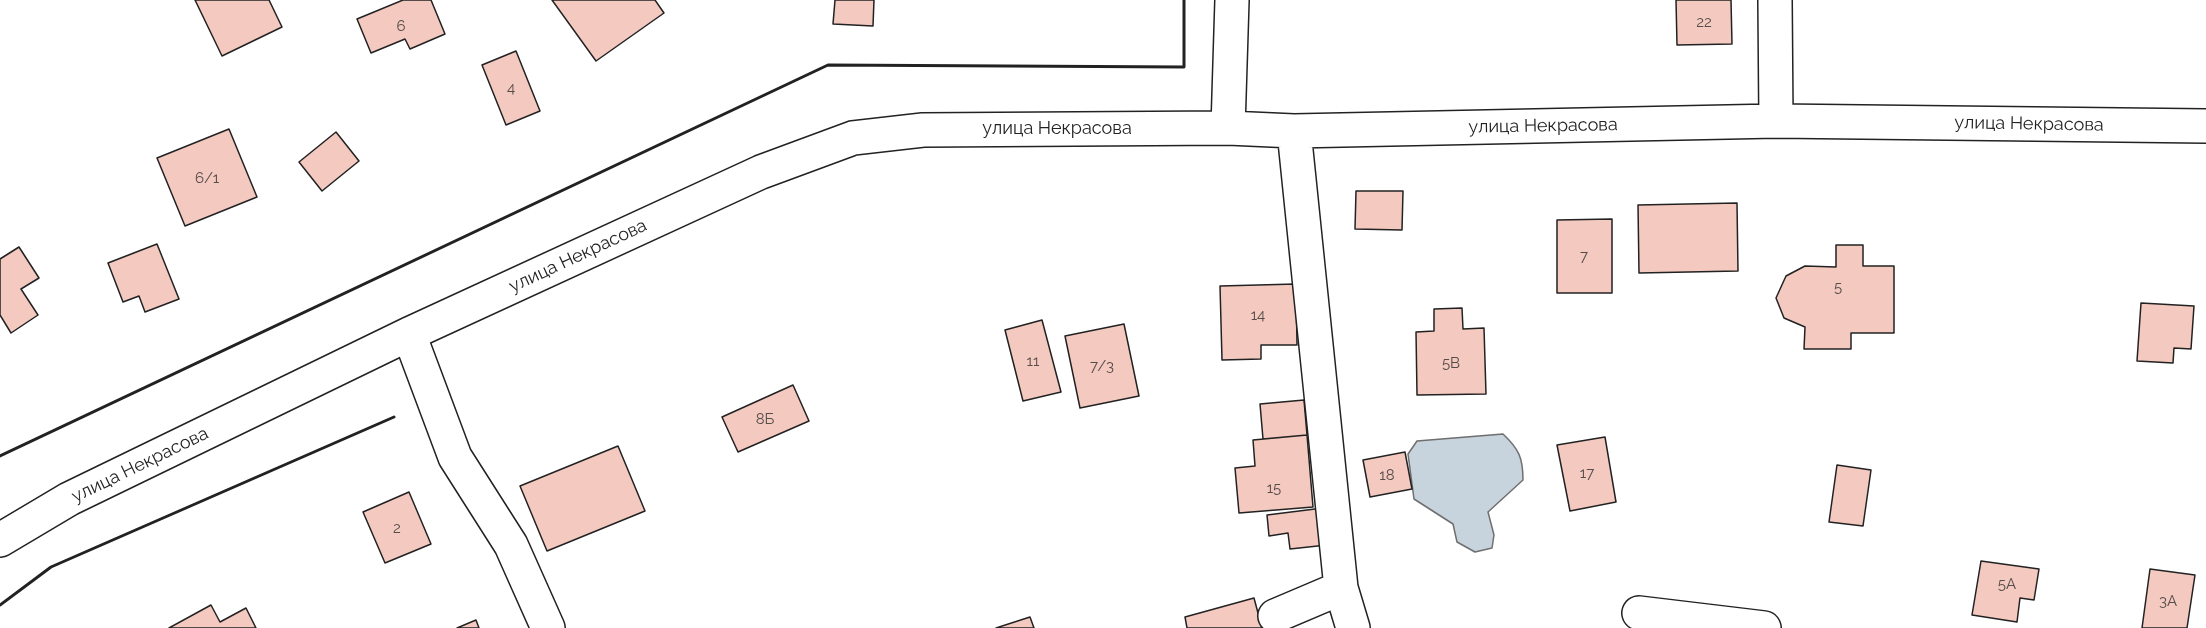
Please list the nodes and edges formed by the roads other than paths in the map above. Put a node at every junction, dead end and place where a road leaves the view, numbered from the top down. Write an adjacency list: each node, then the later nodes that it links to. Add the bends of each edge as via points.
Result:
1 (1232, 0): 5 (street)
2 (1776, 0): 3 (street)
3 (1776, 121): 4 (street, улица Некрасова); 6 (street, улица Некрасова)
4 (2206, 126)
5 (1228, 128): 6 (street, улица Некрасова); 7 (street, улица Некрасова, via 923,130 853,138 761,172)
6 (1294, 131): 9 (street)
7 (409, 334): 8 (street, улица Некрасова, via 69,499); 12 (street, via 455,457 511,545)
8 (0, 540)
9 (1341, 588): 11 (street); 13 (street)
10 (1639, 613): 14 (street)
11 (1275, 616)
12 (548, 628)
13 (1353, 628)
14 (1764, 628)

